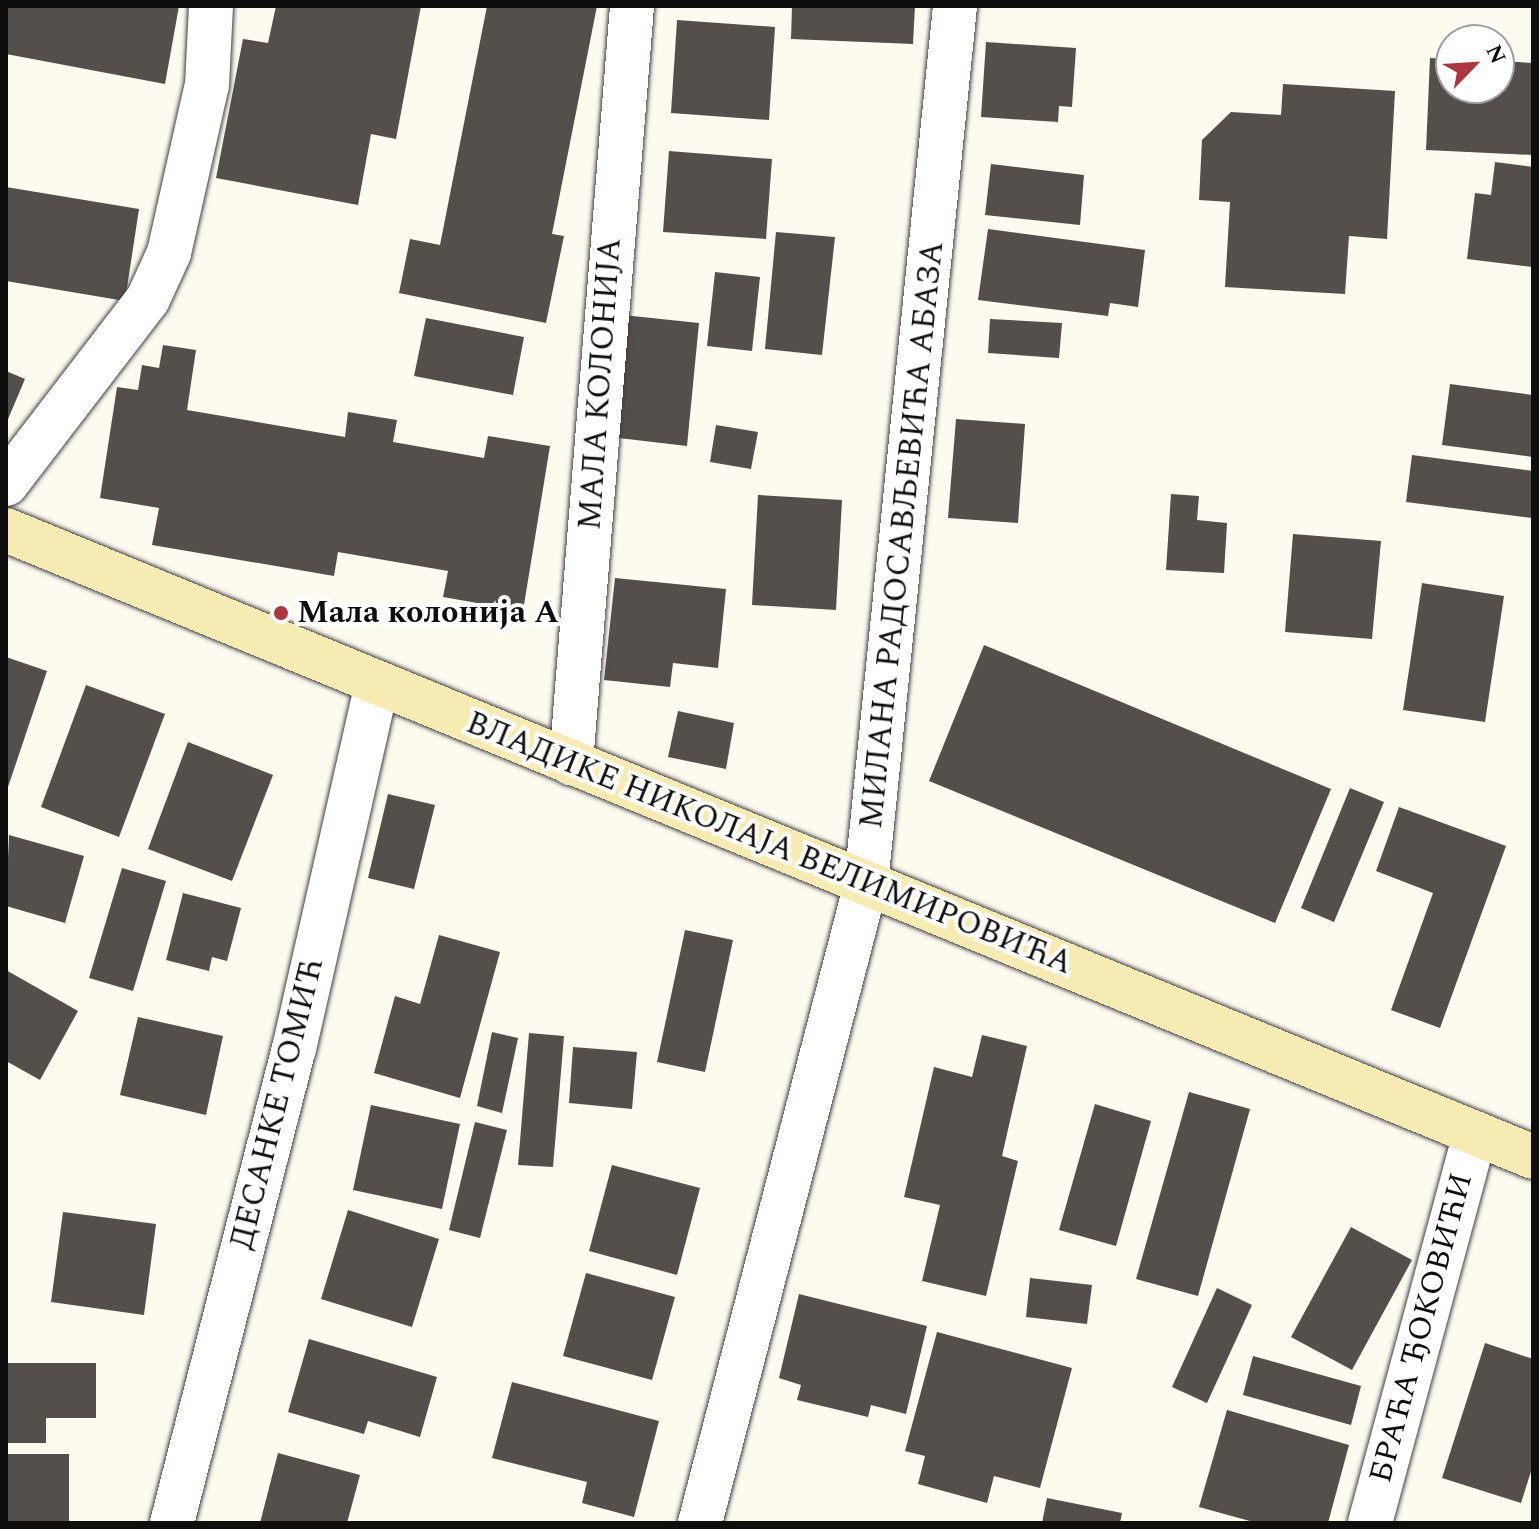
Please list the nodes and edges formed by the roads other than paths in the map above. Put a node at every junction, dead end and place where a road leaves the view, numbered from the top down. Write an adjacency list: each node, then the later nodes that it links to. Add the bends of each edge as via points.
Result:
1 (211, 6): 4 (street, via 207,85 169,253 148,299)
2 (632, 6): 7 (street, МАЛА КОЛОНИЈА)
3 (955, 6): 8 (street, МИЛАНА РАДОСАВЉЕВИЋА АБАЗА)
4 (6, 484)
5 (6, 530): 6 (street, ВЛАДИКЕ НИКОЛАЈА ВЕЛИМИРОВИЋА)
6 (377, 683): 7 (street, ВЛАДИКЕ НИКОЛАЈА ВЕЛИМИРОВИЋА); 11 (street, ДЕСАНКЕ ТОМИЋ, via 294,1049)
7 (571, 763): 8 (street, ВЛАДИКЕ НИКОЛАЈА ВЕЛИМИРОВИЋА)
8 (866, 884): 9 (street, ВЛАДИКЕ НИКОЛАЈА ВЕЛИМИРОВИЋА); 12 (street, МИЛАНА РАДОСАВЉЕВИЋА АБАЗА)
9 (1475, 1133): 10 (street, ВЛАДИКЕ НИКОЛАЈА ВЕЛИМИРОВИЋА); 13 (street, БРАЋА ЂОКОВИЋИ)
10 (1533, 1157)
11 (172, 1523)
12 (700, 1523)
13 (1370, 1523)

